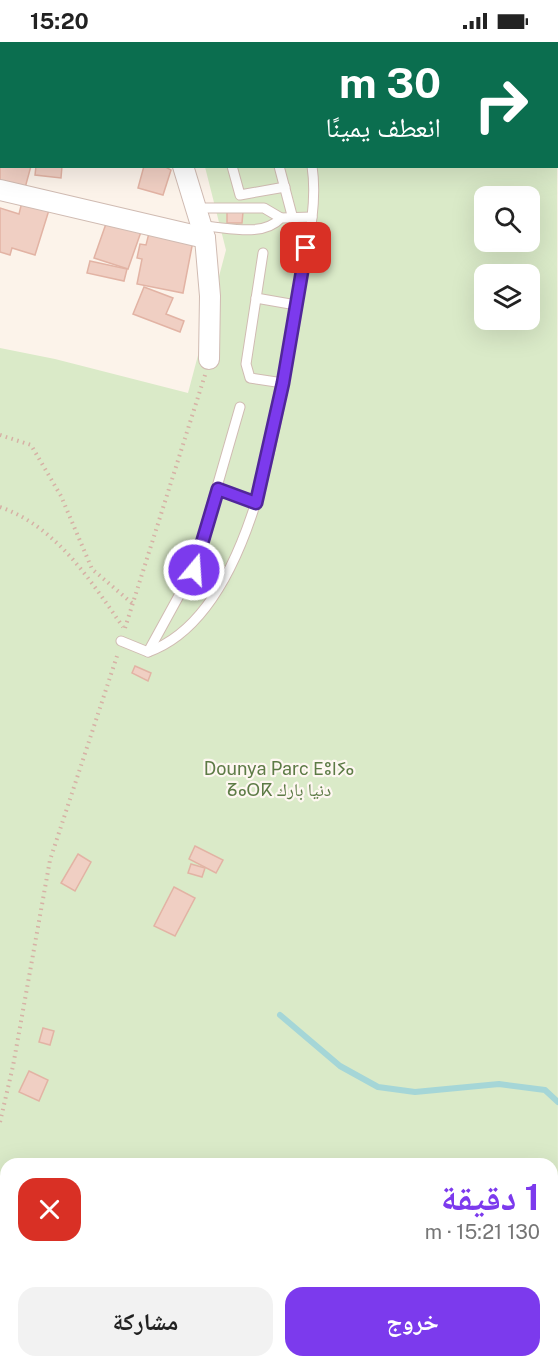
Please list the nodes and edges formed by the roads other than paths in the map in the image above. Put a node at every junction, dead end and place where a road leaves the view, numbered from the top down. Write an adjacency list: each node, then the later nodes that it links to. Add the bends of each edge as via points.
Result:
1 (184, 168): 10 (street)
2 (233, 168): 5 (lane, via 240,195)
3 (280, 168): 5 (lane)
4 (312, 168): 7 (lane)
5 (285, 187): 9 (lane)
6 (0, 190): 10 (street)
7 (312, 217): 9 (lane); 13 (lane)
8 (280, 218): 9 (lane); 10 (lane, via 262,230); 10 (lane, via 264,208)
9 (293, 219)
10 (201, 224): 14 (street, via 210,296)
11 (263, 253): 12 (lane)
12 (256, 298): 13 (lane); 15 (lane, via 246,364 250,378)
13 (296, 305): 15 (lane)
14 (209, 359)
15 (283, 383): 18 (lane)
16 (240, 407): 17 (lane)
17 (218, 489): 18 (lane); 20 (lane, via 194,570)
18 (256, 503): 20 (lane, via 216,595 169,645)
19 (121, 641): 20 (lane)
20 (148, 652)

